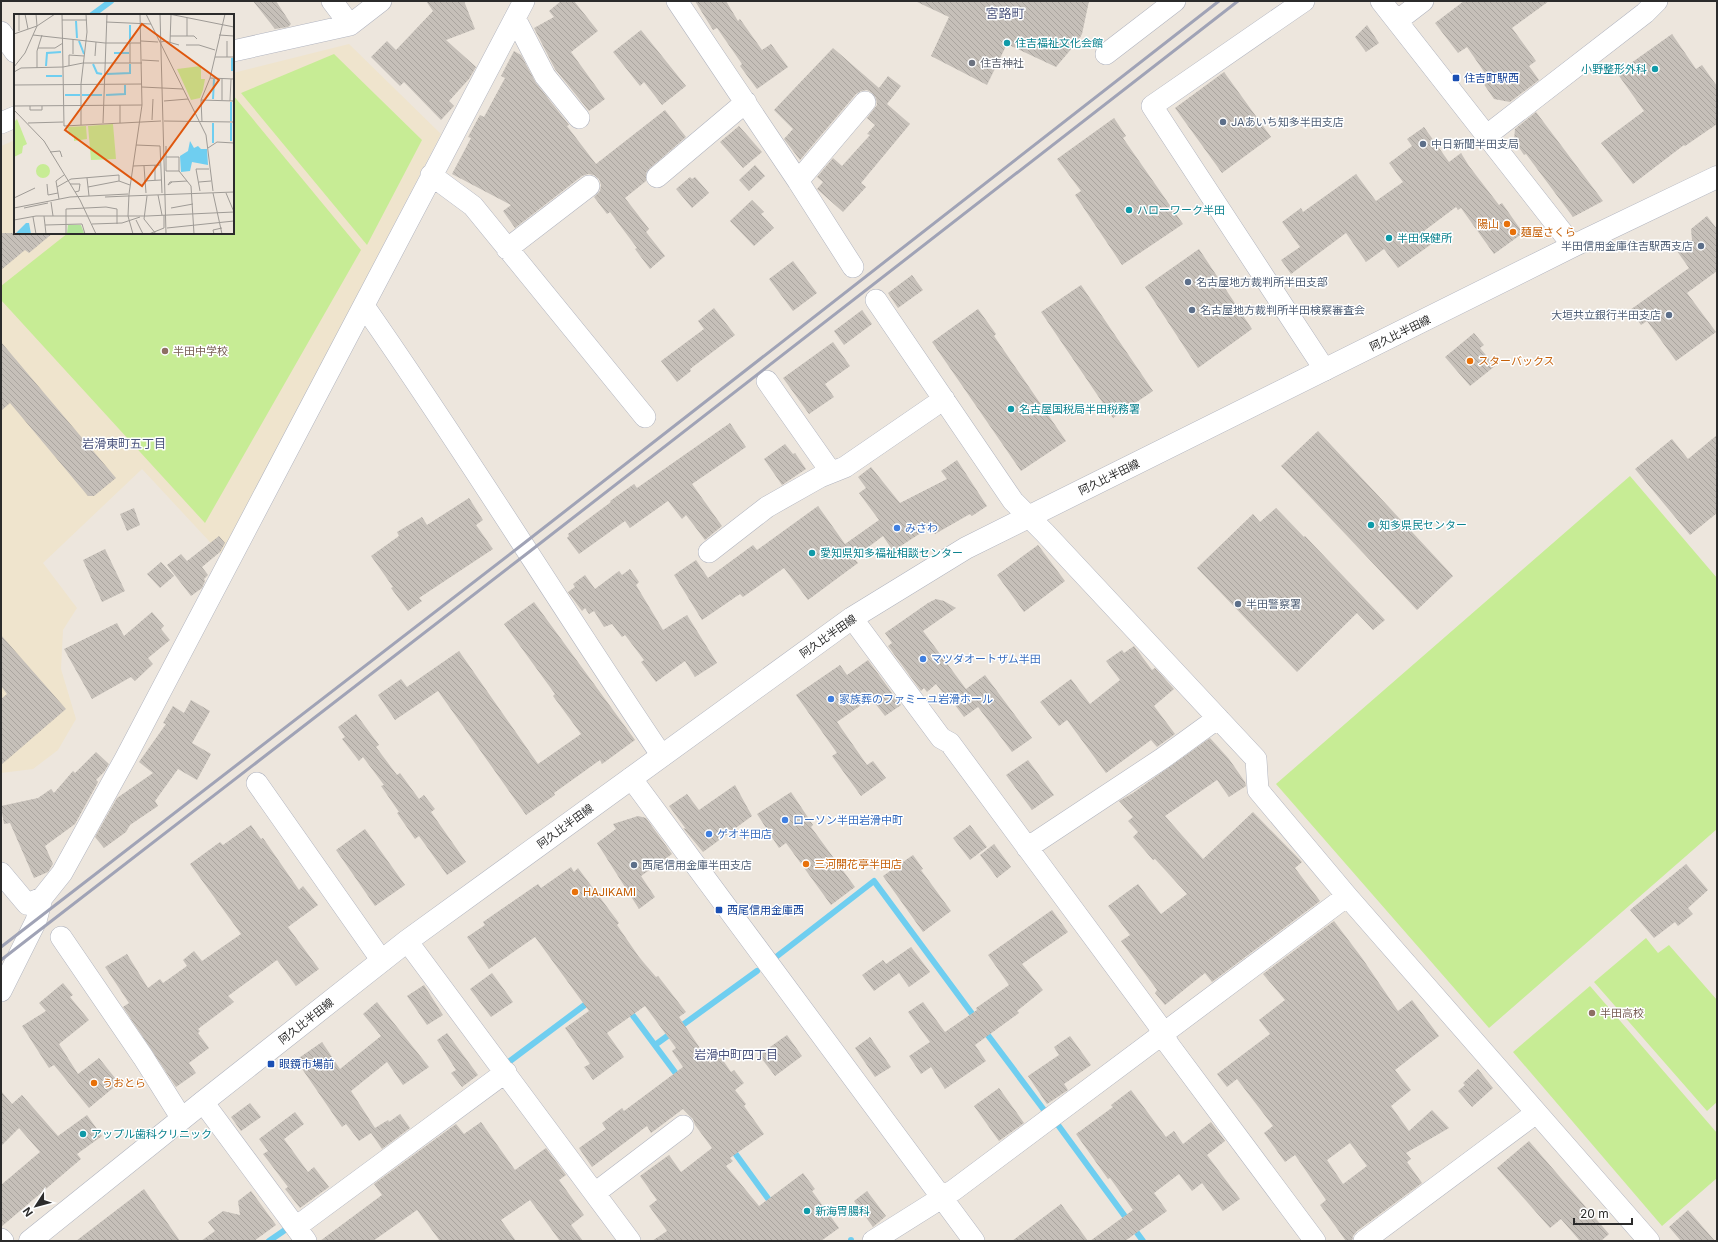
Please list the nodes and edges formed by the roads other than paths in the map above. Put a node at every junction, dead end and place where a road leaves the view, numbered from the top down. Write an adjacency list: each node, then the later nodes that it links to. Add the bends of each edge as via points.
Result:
1 (332, 1): 11 (street)
2 (381, 1): 11 (street)
3 (677, 1): 16 (street)
4 (1175, 1): 15 (street)
5 (1304, 1): 32 (street, via 1152,106)
6 (1381, 1): 10 (street)
7 (1423, 1): 10 (street)
8 (1645, 5): 21 (street)
9 (519, 10): 19 (street, via 545,76); 22 (street)
10 (1397, 21): 21 (street)
11 (350, 25): 14 (street)
12 (1, 32): 13 (street)
13 (14, 51)
14 (234, 51)
15 (1106, 54)
16 (746, 102): 23 (street); 25 (street)
17 (865, 102): 25 (street)
18 (14, 117): 20 (street)
19 (579, 118)
20 (1, 123)
21 (1486, 136): 27 (street)
22 (431, 175): 28 (street, via 473,206); 31 (street)
23 (657, 177)
24 (1717, 177): 27 (main road, 阿久比半田線)
25 (798, 181): 29 (street)
26 (589, 186): 28 (street)
27 (1573, 246): 32 (main road, 阿久比半田線)
28 (507, 249): 35 (street)
29 (853, 267)
30 (876, 300): 34 (street)
31 (364, 306): 41 (street, via 411,373); 47 (street, via 125,759 62,873)
32 (1325, 370): 37 (main road, 阿久比半田線)
33 (767, 381): 36 (street)
34 (944, 399): 36 (street, via 845,467); 37 (street, via 1013,501)
35 (645, 417)
36 (831, 472): 38 (street, via 768,507)
37 (1029, 517): 39 (main road, 阿久比半田線, via 966,548); 40 (street)
38 (708, 552)
39 (852, 618): 41 (main road, 阿久比半田線); 44 (street, via 941,738 950,743)
40 (1218, 718): 44 (street, via 1163,758); 46 (street, via 1256,759 1258,790)
41 (662, 756): 42 (main road, 阿久比半田線)
42 (631, 778): 48 (main road, 阿久比半田線); 59 (street)
43 (257, 783): 50 (street)
44 (1027, 848): 52 (street, via 1157,1023)
45 (1, 873): 47 (street, via 27,904)
46 (1347, 896): 52 (street); 55 (street)
47 (42, 898): 49 (street, via 36,921)
48 (407, 941): 50 (main road, 阿久比半田線); 53 (street)
49 (18, 958): 51 (street); 56 (street, via 54,936 143,1058)
50 (382, 961): 54 (main road, 阿久比半田線)
51 (1, 991)
52 (1163, 1035): 59 (street); 65 (street)
53 (506, 1072): 58 (street); 60 (street)
54 (202, 1102): 56 (main road, 阿久比半田線); 60 (street)
55 (1536, 1113): 66 (street); 67 (street)
56 (182, 1119): 61 (main road, 阿久比半田線)
57 (683, 1126): 58 (street)
58 (595, 1193): 62 (street)
59 (942, 1197): 63 (street); 64 (street)
60 (301, 1234)
61 (30, 1241)
62 (630, 1241)
63 (873, 1241)
64 (974, 1241)
65 (1315, 1241)
66 (1364, 1241)
67 (1649, 1241)

